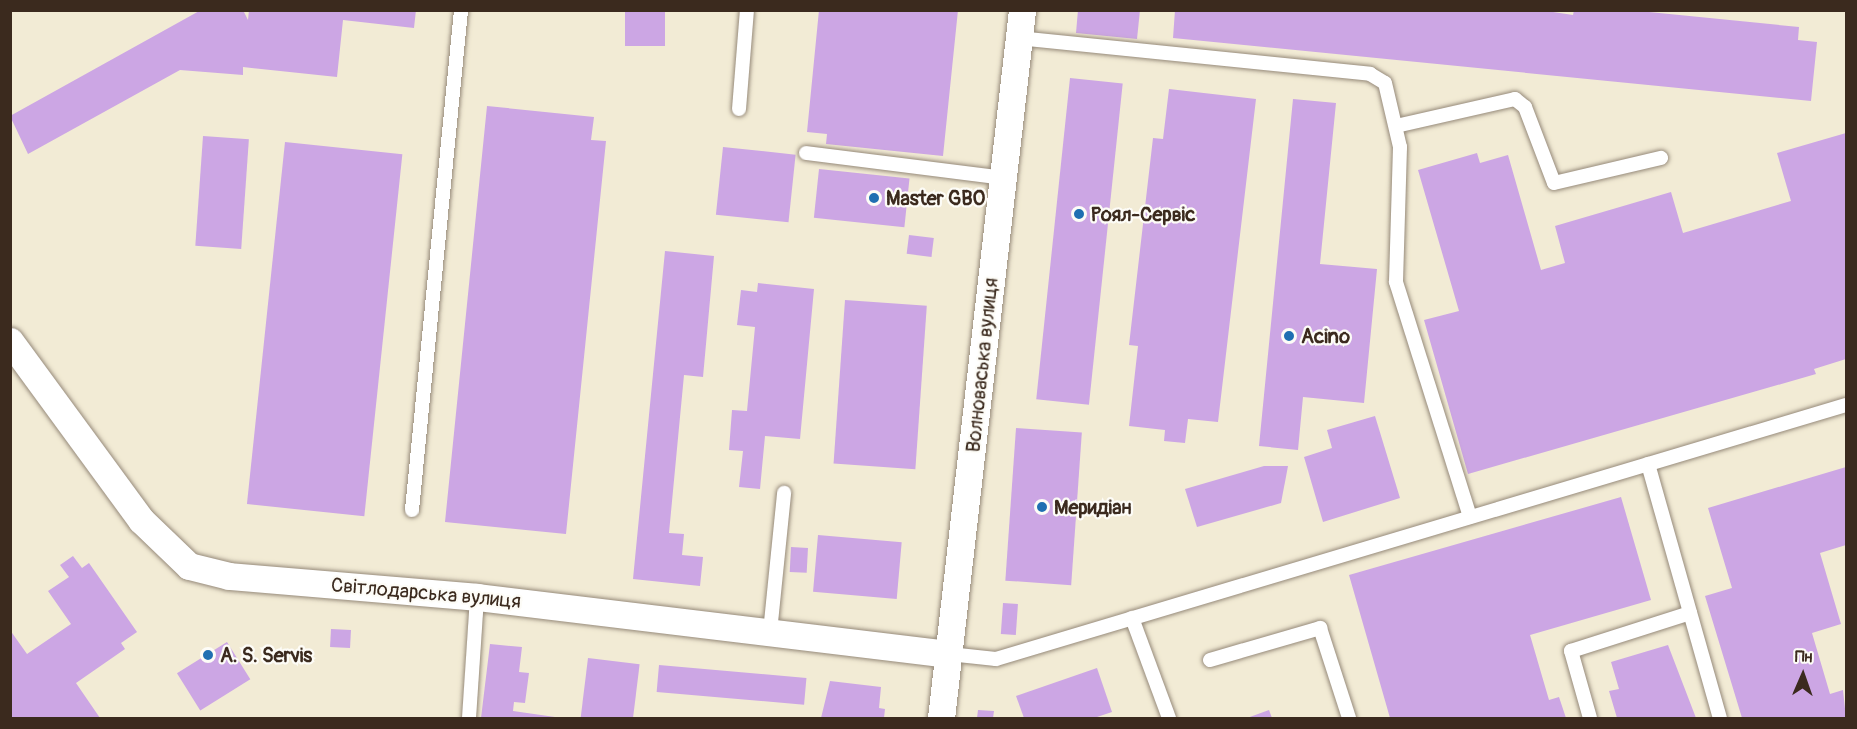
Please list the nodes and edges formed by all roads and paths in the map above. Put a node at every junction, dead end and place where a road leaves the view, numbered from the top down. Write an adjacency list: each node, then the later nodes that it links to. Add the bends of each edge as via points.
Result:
1 (461, 10): 14 (lane)
2 (747, 10): 5 (lane)
3 (1022, 10): 4 (street, Волноваська вулиця)
4 (1018, 38): 6 (lane, via 1370,74 1390,93); 9 (street, Волноваська вулиця)
5 (739, 109)
6 (1396, 126): 8 (lane, via 1515,99 1525,108 1554,183); 15 (lane, via 1396,282)
7 (806, 153): 9 (lane)
8 (1661, 158)
9 (1003, 178): 20 (street, Волноваська вулиця)
10 (14, 354): 16 (street, Світлодарська вулиця, via 141,520 189,566 229,576)
11 (1846, 405): 12 (lane)
12 (1648, 464): 15 (lane); 17 (lane)
13 (784, 493): 19 (lane)
14 (412, 510)
15 (1470, 517): 18 (lane)
16 (477, 597): 19 (street, Світлодарська вулиця); 22 (lane)
17 (1690, 613): 26 (lane, via 1571,651); 27 (lane)
18 (1131, 618): 20 (lane, via 996,659); 24 (lane)
19 (770, 632): 20 (street, Світлодарська вулиця)
20 (950, 654): 23 (street, Волноваська вулиця)
21 (1210, 660): 25 (lane, via 1320,628)
22 (469, 718)
23 (941, 718)
24 (1169, 718)
25 (1349, 718)
26 (1590, 718)
27 (1720, 718)

